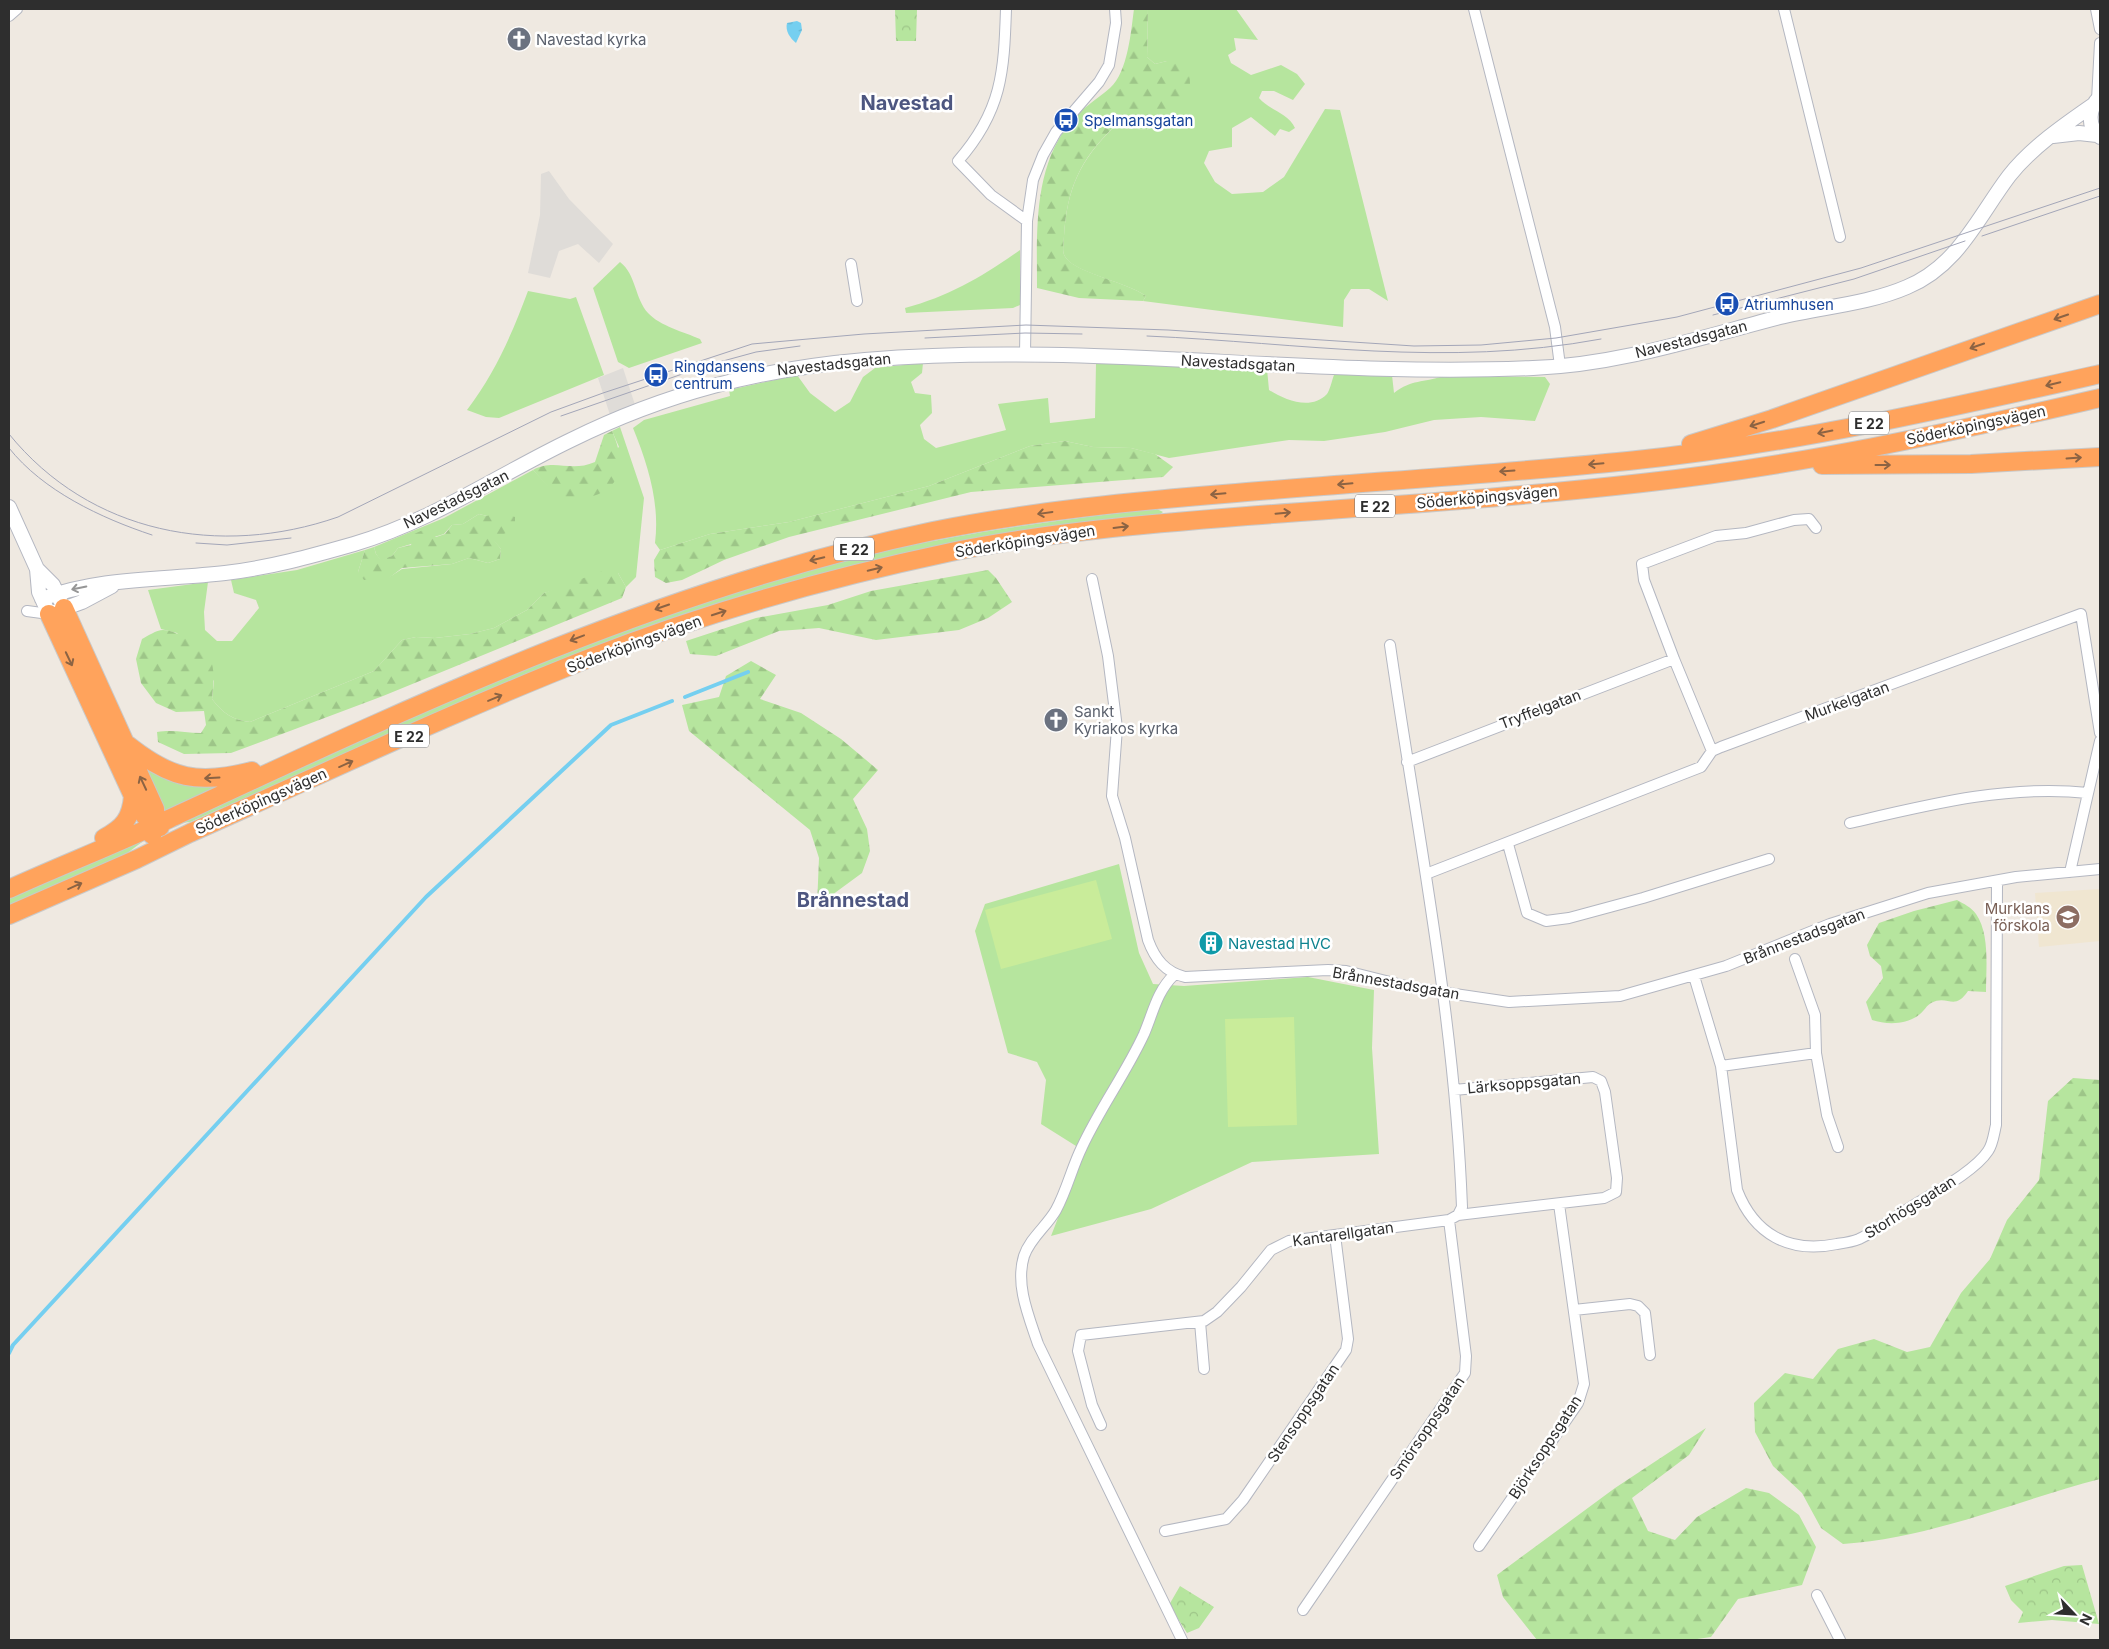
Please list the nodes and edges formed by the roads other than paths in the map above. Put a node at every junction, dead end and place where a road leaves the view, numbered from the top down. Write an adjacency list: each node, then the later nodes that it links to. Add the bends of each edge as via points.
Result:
1 (17, 9): 7 (street)
2 (1006, 9): 13 (street, via 1000,89 985,125 958,161 991,196)
3 (1115, 9): 13 (street, via 1116,23 1109,64 1099,82 1056,132 1042,155 1033,180)
4 (1474, 9): 19 (street, via 1555,327)
5 (1784, 9): 14 (street)
6 (2096, 9): 8 (street)
7 (9, 16)
8 (2100, 29)
9 (2100, 43): 10 (street)
10 (2097, 101): 11 (street, Navestadsgatan); 12 (street, via 2090,118)
11 (2052, 136): 12 (street, via 2079,133); 19 (street, Navestadsgatan, via 2013,171 1955,253 1934,272 1912,285 1884,295 1613,358)
12 (2099, 136)
13 (1027, 221): 18 (street)
14 (1840, 238)
15 (850, 264): 16 (street)
16 (857, 301)
17 (2100, 304): 23 (highway, one-way to 23, via 1772,419)
18 (1025, 354): 19 (street, Navestadsgatan, via 1230,361 1316,368); 28 (street, Navestadsgatan, via 940,354 866,360 771,371 736,379 659,402 612,421 455,502 358,542 227,573 117,583)
19 (1560, 366)
20 (2100, 374): 23 (highway, Söderköpingsvägen / E 22, one-way to 23, via 1811,434)
21 (2100, 398): 24 (highway, Söderköpingsvägen / E 22)
22 (2100, 457): 24 (highway, one-way to 22, via 1921,465)
23 (1636, 460): 35 (highway, Söderköpingsvägen / E 22, one-way to 35, via 1131,502 1005,519 909,537 801,562 635,616 496,671)
24 (1782, 465): 41 (highway, Söderköpingsvägen / E 22, one-way to 24, via 596,656 770,596 903,563 966,550 1136,525 1582,489)
25 (9, 507): 28 (street, via 37,568 38,592)
26 (1816, 528): 30 (street, via 1810,519 1794,520 1746,533 1716,536 1642,564 1644,580)
27 (1092, 579): 52 (street, via 1108,656 1117,728 1112,796 1126,838 1148,940 1153,954)
28 (53, 604): 33 (highway); 38 (highway, one-way to 38)
29 (1390, 645): 36 (street)
30 (1674, 659): 34 (street); 36 (street, Tryffelgatan)
31 (2100, 733): 34 (street, Murkelgatan, via 2081,614)
32 (2100, 741): 37 (street)
33 (125, 742): 35 (highway, one-way to 33, via 233,776 187,778 150,762); 40 (highway, one-way to 33, via 155,809)
34 (1712, 751): 42 (street, Murkelgatan, via 1701,766)
35 (293, 761): 40 (highway, Söderköpingsvägen / E 22)
36 (1407, 762): 47 (street)
37 (2088, 792): 39 (street, via 2054,789 1992,795); 46 (street)
38 (133, 796): 40 (highway, via 145,816); 49 (highway, via 128,821 116,832)
39 (1850, 823)
40 (156, 825): 41 (highway); 43 (highway); 49 (highway, Söderköpingsvägen / E 22)
41 (190, 833): 43 (highway, Söderköpingsvägen / E 22)
42 (1508, 844): 44 (street, via 1527,913 1546,921 1643,898); 47 (street, Murkelgatan)
43 (137, 859): 50 (highway, Söderköpingsvägen / E 22, one-way to 43)
44 (1769, 859)
45 (2100, 870): 46 (street, Brånnestadsgatan)
46 (2070, 872): 48 (street, Brånnestadsgatan)
47 (1426, 874): 54 (street)
48 (1998, 881): 53 (street, Brånnestadsgatan, via 1928,893 1877,908); 56 (street, Storhögsgatan, via 1996,1125 1989,1150 1962,1175 1858,1240 1822,1247 1795,1245 1778,1239 1751,1218 1737,1190)
49 (10, 889)
50 (9, 915)
51 (1795, 959): 55 (street, via 1815,1015)
52 (1174, 974): 54 (street, Brånnestadsgatan, via 1186,977 1339,971); 72 (street, via 1164,984 1144,1034 1081,1148 1062,1200 1024,1256 1021,1275 1025,1304 1038,1344)
53 (1694, 976): 54 (street, Brånnestadsgatan, via 1620,996 1563,1000 1509,1002); 56 (street, Storhögsgatan)
54 (1443, 992): 57 (street)
55 (1816, 1053): 56 (street); 58 (street, via 1827,1115)
56 (1721, 1066)
57 (1454, 1090): 59 (street, Lärksoppsgatan, via 1593,1077 1601,1081 1617,1178); 61 (street, via 1462,1207)
58 (1838, 1147)
59 (1616, 1192): 60 (street, Kantarellgatan, via 1604,1198)
60 (1559, 1204): 61 (street, Kantarellgatan); 63 (street, Björksoppsgatan)
61 (1453, 1218): 62 (street, Kantarellgatan); 71 (street, Smörsoppsgatan, via 1466,1356 1464,1373)
62 (1335, 1235): 64 (street, Kantarellgatan, via 1289,1241 1271,1250 1217,1312); 68 (street, Stensoppsgatan, via 1348,1339 1346,1350 1243,1500 1226,1518)
63 (1574, 1310): 65 (street, via 1638,1306 1646,1313); 69 (street, Björksoppsgatan, via 1584,1384 1582,1395)
64 (1200, 1322): 66 (street); 67 (street, Kantarellgatan, via 1081,1335 1078,1351)
65 (1650, 1355)
66 (1204, 1369)
67 (1101, 1426)
68 (1165, 1531)
69 (1480, 1546)
70 (1818, 1595): 73 (street)
71 (1303, 1610)
72 (1182, 1640)
73 (1840, 1640)

